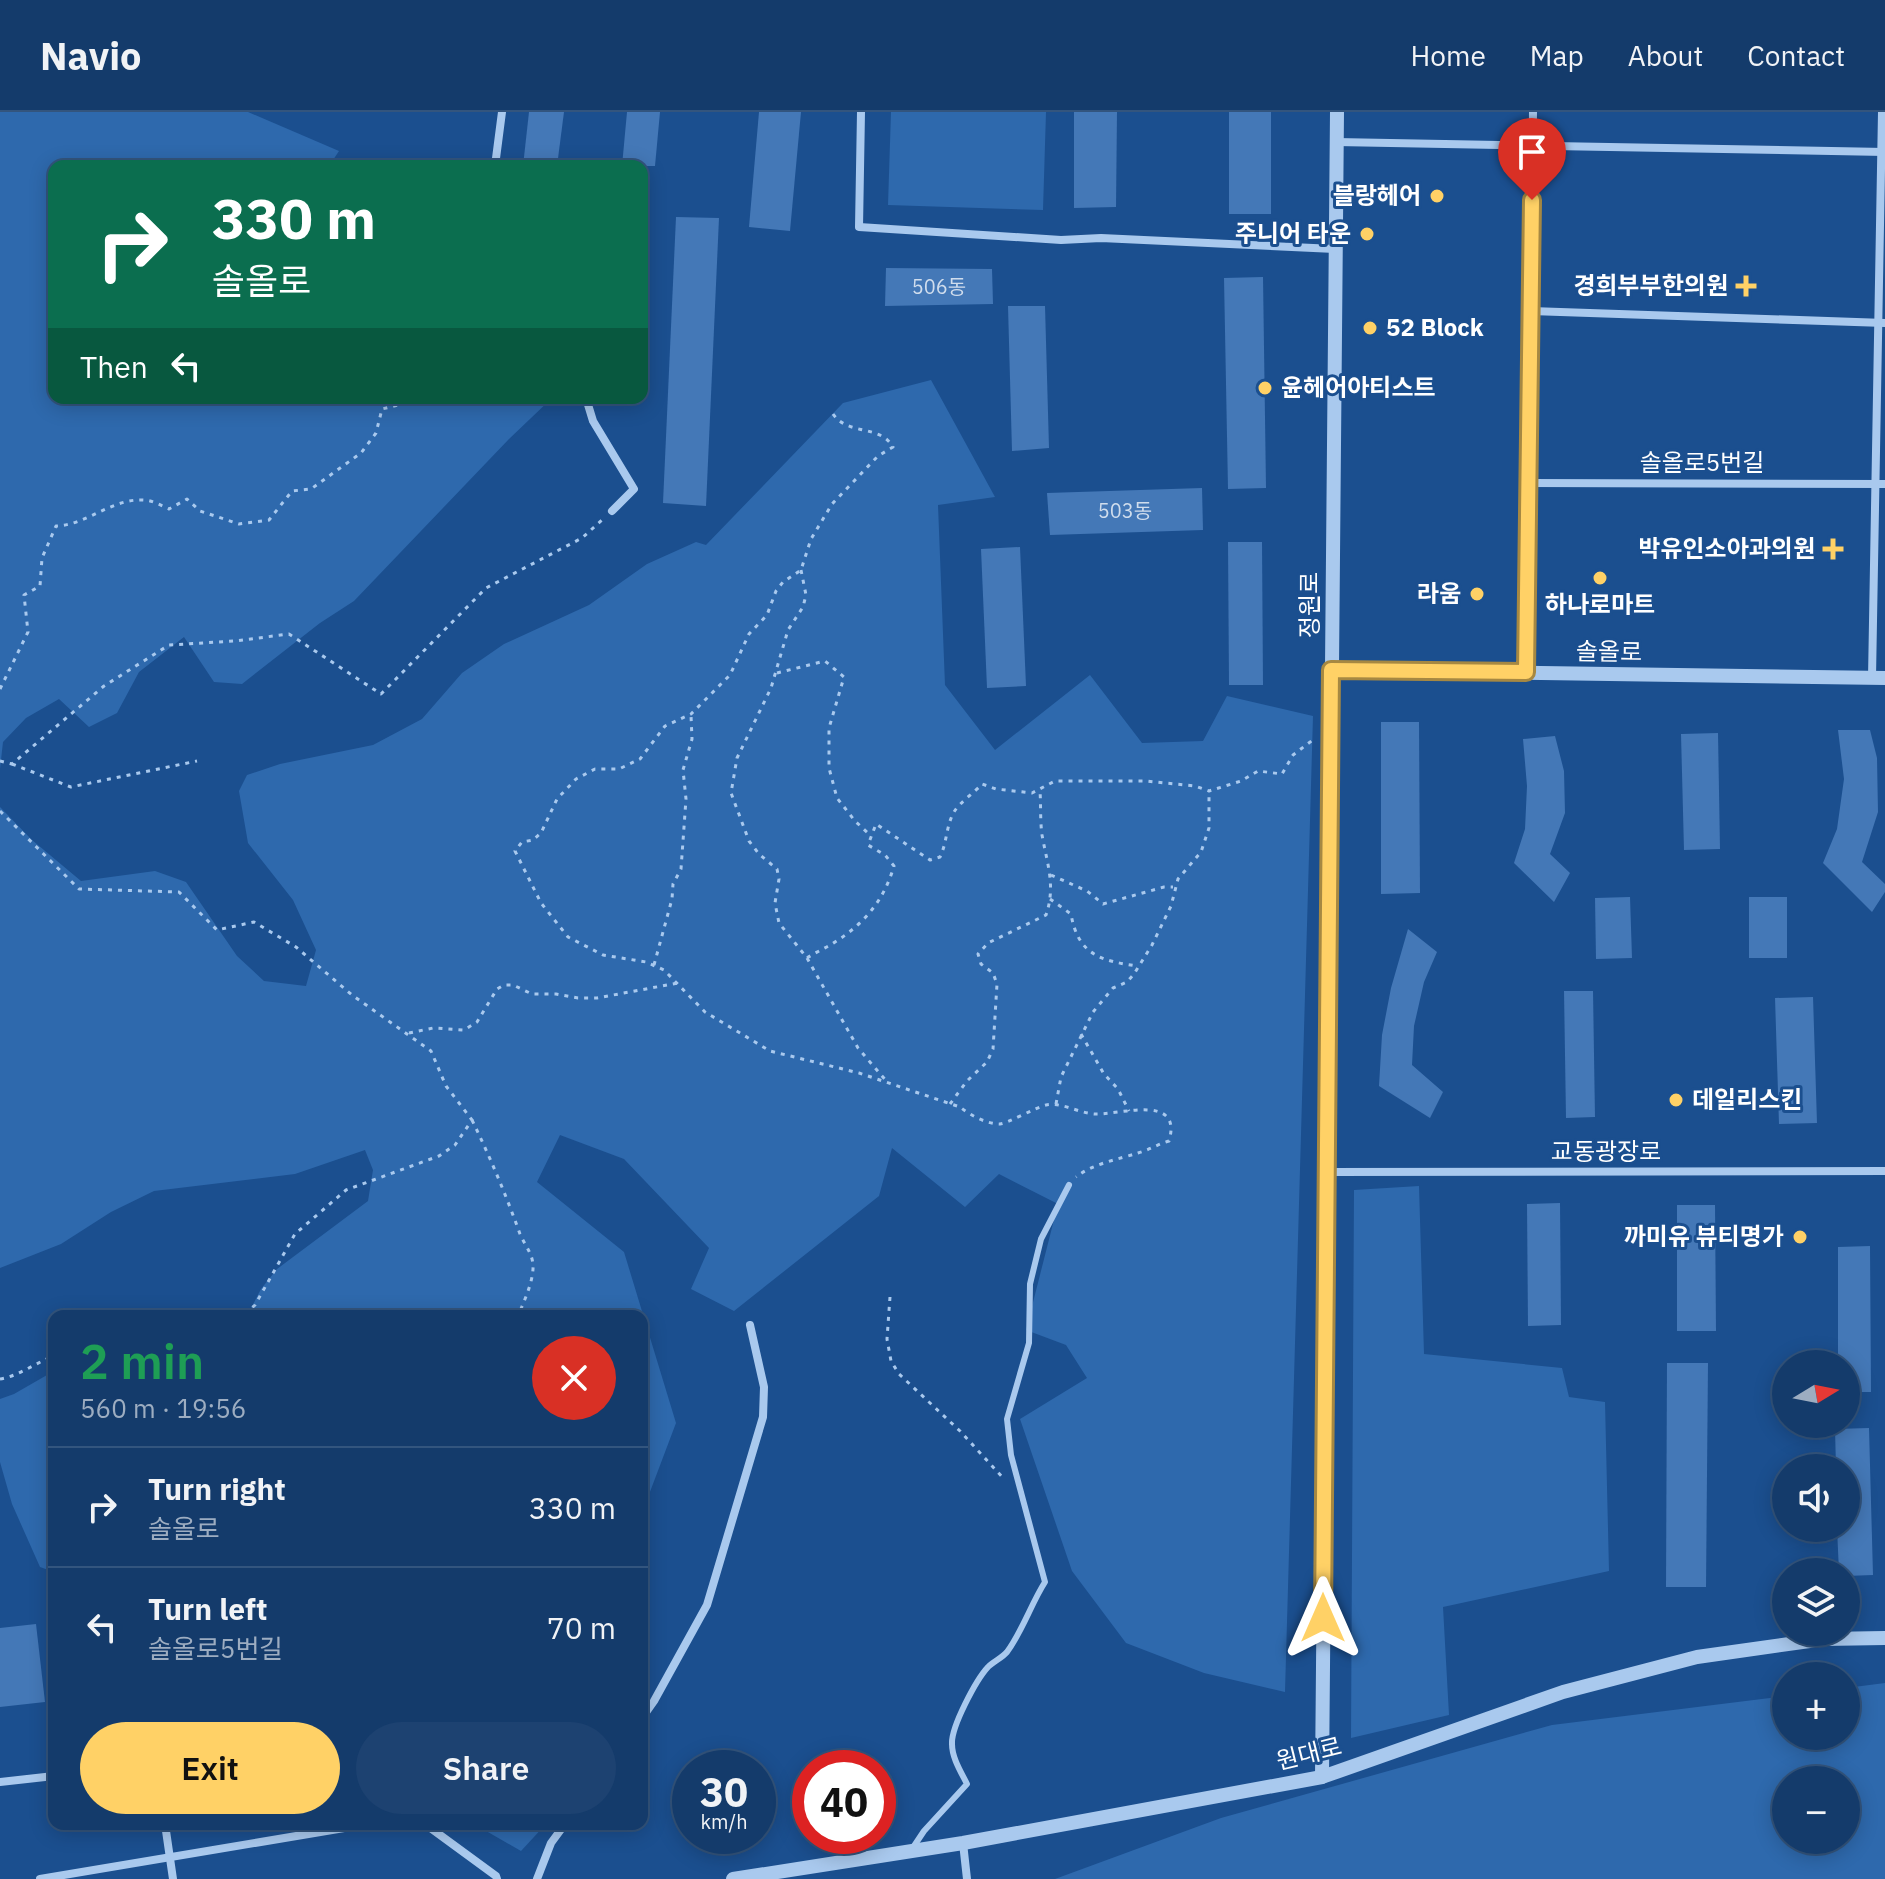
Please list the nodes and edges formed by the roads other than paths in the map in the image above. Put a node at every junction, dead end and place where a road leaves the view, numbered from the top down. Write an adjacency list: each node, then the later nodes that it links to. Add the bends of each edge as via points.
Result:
1 (502, 112): 9 (street)
2 (861, 112): 10 (street, via 859,227)
3 (1337, 112): 6 (street, 정원로)
4 (1533, 112): 7 (street)
5 (1882, 112): 8 (street)
6 (1335, 142): 7 (street); 10 (street, 정원로)
7 (1533, 145): 8 (street); 11 (street)
8 (1883, 152): 12 (street)
9 (496, 160)
10 (1335, 249): 17 (street, 정원로)
11 (1531, 311): 12 (street); 14 (street)
12 (1882, 322): 15 (street)
13 (588, 404): 16 (street, via 634,489)
14 (1529, 483): 15 (street, 솔올로5번길); 18 (street)
15 (1880, 484): 19 (street)
16 (612, 511)
17 (1331, 670): 18 (street, 솔올로); 21 (street, 정원로)
18 (1526, 672): 19 (street, 솔올로)
19 (1878, 678)
20 (1885, 1171): 21 (street, 교동광장로)
21 (1326, 1172): 27 (street, 정원로)
22 (1069, 1185): 34 (lane, via 1041,1239 1030,1284 1029,1343 1007,1419 1011,1455 1045,1582 1005,1655 972,1688 953,1734 956,1762 967,1784)
23 (750, 1325): 25 (street, via 764,1387 763,1417 707,1605)
24 (1885, 1638): 27 (street, 원대로, via 1824,1639 1697,1657 1563,1692)
25 (648, 1710)
26 (48, 1777): 28 (street)
27 (1322, 1777): 33 (street, 원대로)
28 (0, 1782)
29 (166, 1830): 35 (street)
30 (332, 1830): 35 (street)
31 (433, 1830): 38 (street)
32 (561, 1830): 39 (street)
33 (963, 1843): 34 (street, 원대로); 41 (street)
34 (911, 1850): 40 (street, 원대로)
35 (170, 1857): 36 (street); 37 (street)
36 (40, 1879)
37 (173, 1879)
38 (497, 1879)
39 (537, 1879)
40 (733, 1879)
41 (967, 1879)

